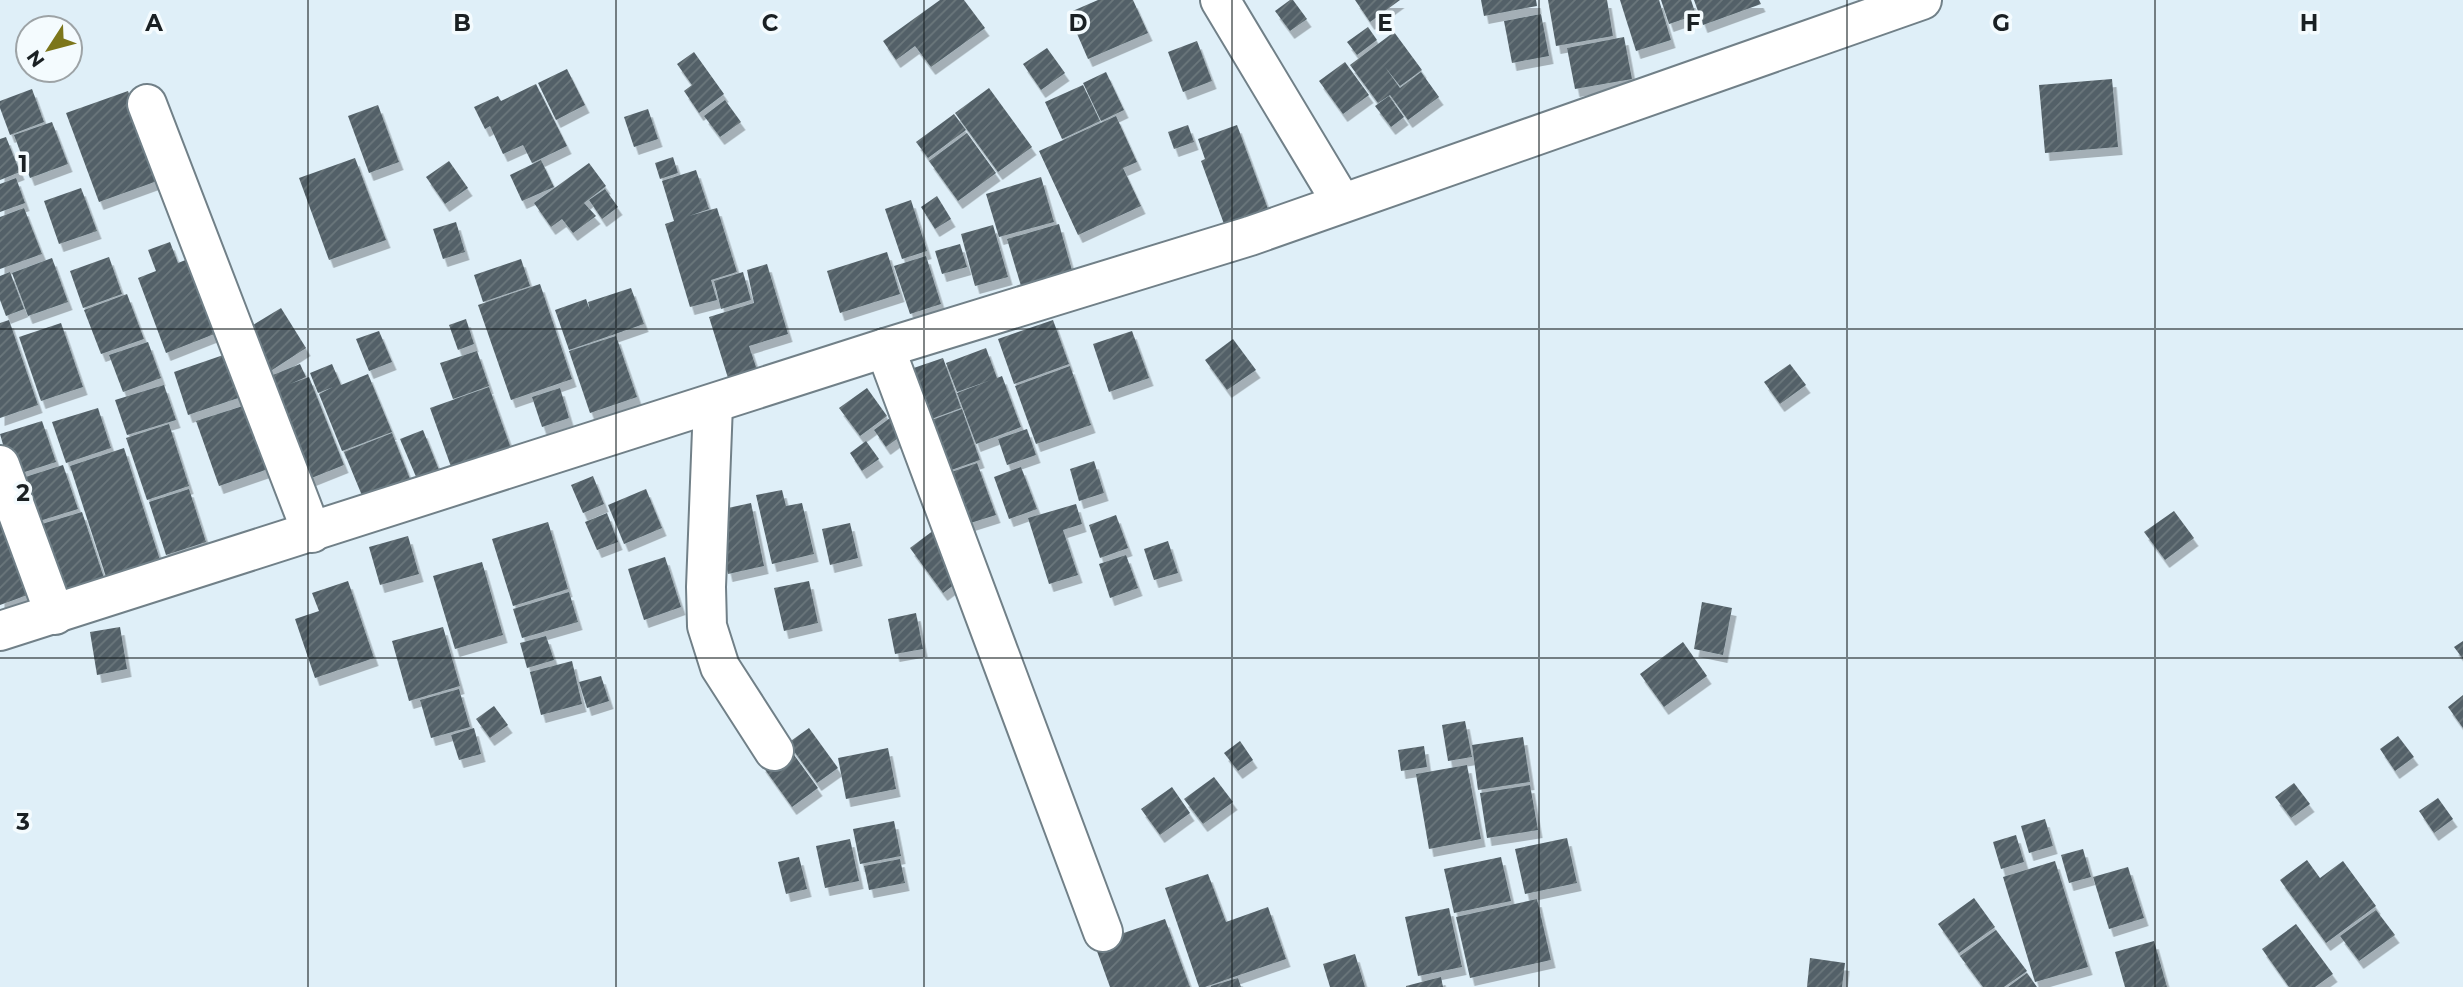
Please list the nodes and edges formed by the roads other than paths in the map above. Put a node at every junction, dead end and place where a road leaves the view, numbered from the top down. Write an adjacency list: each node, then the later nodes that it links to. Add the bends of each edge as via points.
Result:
1 (1220, 0): 4 (street)
2 (1922, 0): 4 (street)
3 (147, 104): 8 (street)
4 (1342, 203): 5 (street, via 1250,236)
5 (885, 348): 6 (street); 12 (street)
6 (713, 404): 8 (street); 11 (street, via 707,626 720,667)
7 (0, 465): 9 (street)
8 (312, 533): 9 (street)
9 (55, 615): 10 (street)
10 (0, 631)
11 (774, 751)
12 (1104, 932)

